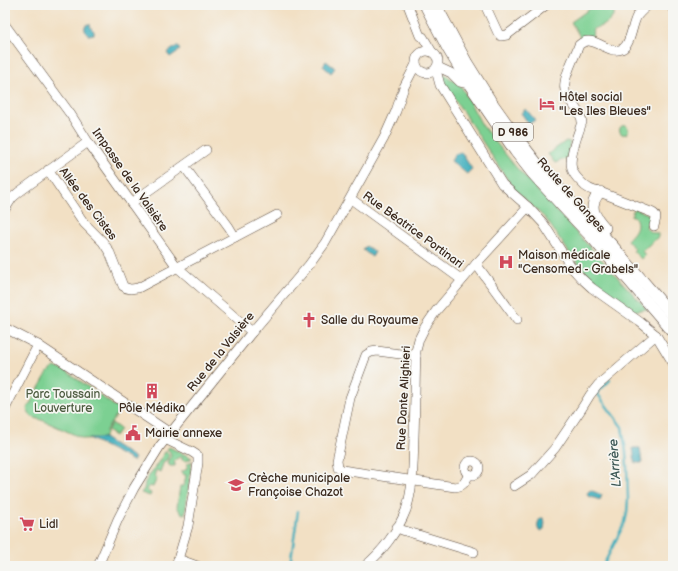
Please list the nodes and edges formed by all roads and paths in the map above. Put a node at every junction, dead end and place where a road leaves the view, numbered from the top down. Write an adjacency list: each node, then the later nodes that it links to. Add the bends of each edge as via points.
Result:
1 (408, 5): 10 (street)
2 (425, 5): 16 (main road, Route de Ganges / D 986)
3 (436, 5): 31 (main road, Route de Ganges / D 986, via 467,63 515,135 544,171)
4 (485, 5): 5 (street, via 501,36 508,35)
5 (546, 5)
6 (648, 5): 23 (street, via 637,16 627,45 623,49 616,50 589,41 583,42 565,81 565,92 582,119 572,153 572,169 588,189)
7 (672, 5): 8 (street)
8 (673, 9)
9 (5, 25): 19 (street, Impasse de la Valsière)
10 (420, 36): 11 (street); 12 (street)
11 (432, 52): 12 (street); 14 (street, via 437,56)
12 (420, 54): 13 (street, via 416,58)
13 (416, 64): 15 (street); 18 (street, Rue de la Valsière)
14 (437, 68): 15 (street, via 433,72); 16 (street, via 451,73 460,82); 17 (street)
15 (424, 73): 17 (street); 18 (street, via 416,76)
16 (469, 84): 39 (main road, Route de Ganges / D 986, via 533,174)
17 (440, 85): 26 (street, via 502,184)
18 (404, 87): 24 (street, Rue de la Valsière, via 384,138)
19 (88, 142): 22 (street); 25 (street, Impasse de la Valsière)
20 (206, 150): 21 (street)
21 (184, 166): 25 (street); 30 (street)
22 (48, 170): 27 (street, via 12,198); 33 (street, Allée des Cistes, via 84,222 103,242 123,286 127,289 138,288)
23 (600, 192): 29 (street, via 653,213 656,215); 31 (main road, via 593,200 594,211 596,218 611,235)
24 (351, 199): 34 (street, Rue Béatrice Portinari); 38 (street, Rue de la Valsière, via 309,265)
25 (131, 203): 33 (street, Impasse de la Valsière)
26 (528, 207): 32 (street, Rue Dante Alighieri); 40 (street, via 543,223 581,278)
27 (5, 209)
28 (277, 216): 30 (street)
29 (654, 226)
30 (235, 237): 33 (street)
31 (611, 244): 35 (main road, Route de Ganges / D 986)
32 (476, 264): 34 (street, Rue Dante Alighieri); 36 (street)
33 (177, 267): 38 (street, Impasse de la Valsière)
34 (462, 280): 42 (street, Rue Dante Alighieri, via 425,327 419,339)
35 (673, 316)
36 (517, 320)
37 (5, 328): 41 (street)
38 (252, 332): 45 (street, Rue de la Valsière)
39 (673, 332)
40 (656, 335): 43 (street); 48 (street, via 598,386 555,448 531,475)
41 (38, 344): 44 (street); 45 (street)
42 (416, 356): 47 (street, Rue Dante Alighieri); 47 (street, via 377,351 366,355 350,398 337,460 338,467 342,470)
43 (673, 363)
44 (5, 409)
45 (168, 436): 51 (street, via 198,456 188,526); 52 (street, Rue de la Valsière, via 131,493)
46 (469, 474): 47 (street, via 463,484 455,487)
47 (412, 480): 49 (street, Rue Dante Alighieri, via 406,510)
48 (514, 486)
49 (397, 527): 50 (street); 54 (street, Rue Dante Alighieri)
50 (474, 552)
51 (177, 563): 53 (street)
52 (98, 566)
53 (197, 566)
54 (365, 566)

